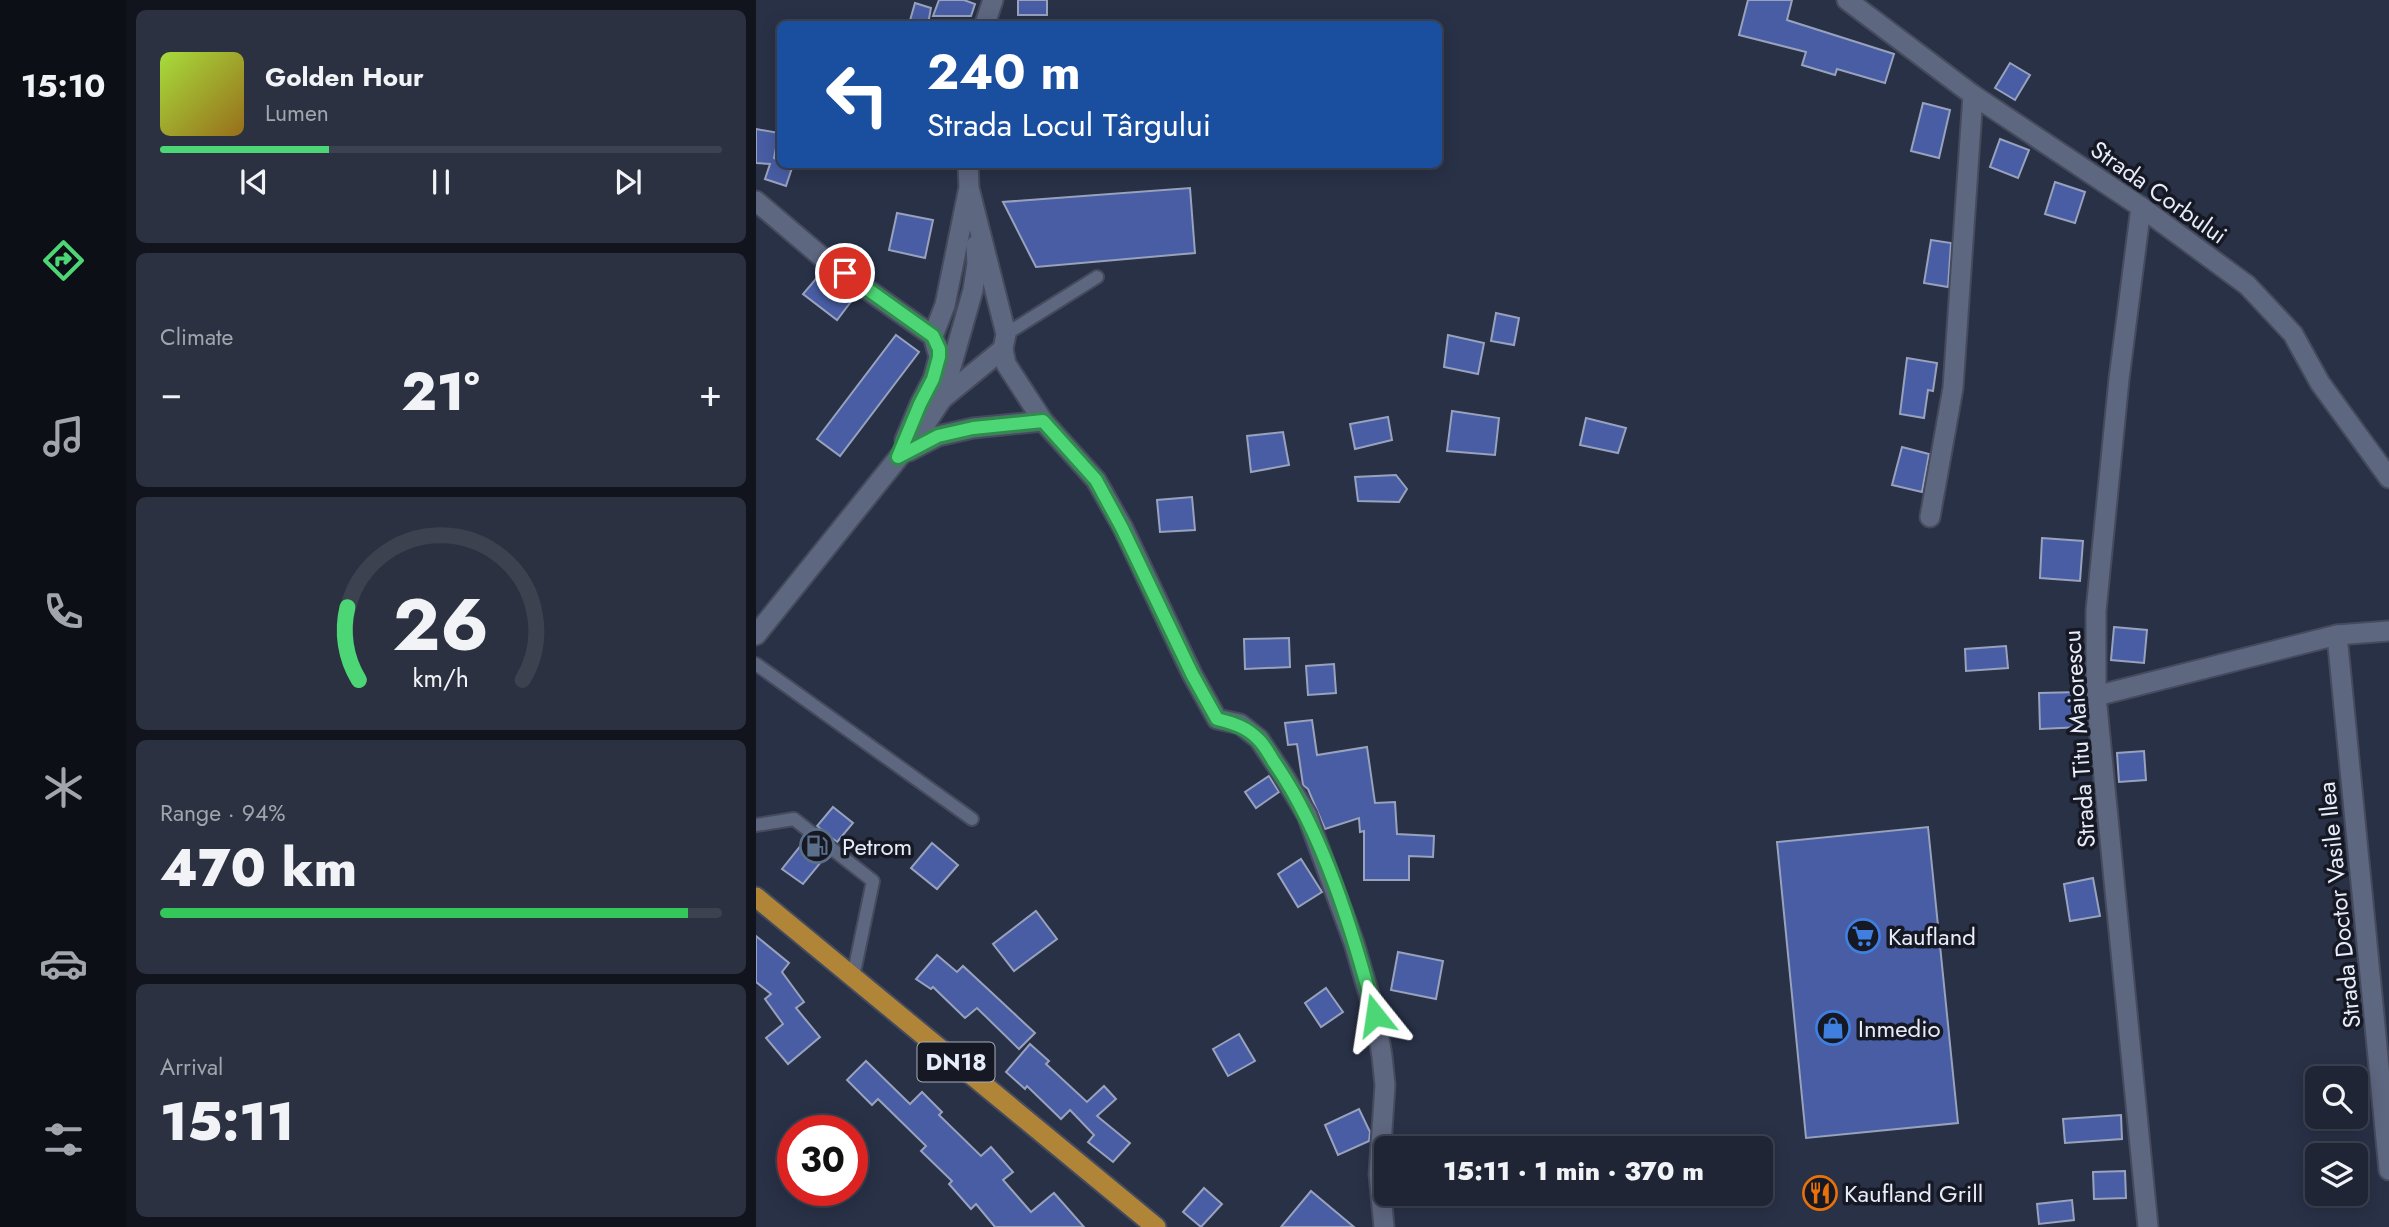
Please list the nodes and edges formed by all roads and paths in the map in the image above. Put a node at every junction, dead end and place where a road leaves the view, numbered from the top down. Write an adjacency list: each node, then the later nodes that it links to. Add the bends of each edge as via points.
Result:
1 (993, 0): 3 (street)
2 (1847, 0): 4 (street, Strada Corbului)
3 (986, 21)
4 (1973, 95): 8 (street, Strada Corbului); 18 (street, via 1953,388)
5 (968, 168): 6 (street)
6 (970, 188): 10 (street); 12 (street); 13 (street, via 977,264)
7 (756, 201): 11 (street, via 823,257)
8 (2141, 206): 17 (street, Strada Corbului, via 2247,285 2293,334 2320,383); 23 (street, Strada Titu Maiorescu, via 2096,611)
9 (1097, 276): 12 (lane)
10 (945, 305): 11 (street); 13 (street)
11 (933, 336): 16 (street, via 939,349 933,379)
12 (1005, 341): 14 (street); 15 (street, via 1006,363)
13 (956, 348): 14 (street)
14 (942, 399): 16 (street)
15 (1043, 421): 16 (street, via 938,436); 30 (street, via 1096,480 1217,719 1240,724 1259,739 1307,816 1375,1015 1385,1085 1379,1174)
16 (898, 457): 20 (street)
17 (2389, 478)
18 (1930, 517)
19 (2389, 631): 21 (street)
20 (756, 635)
21 (2337, 635): 23 (street); 28 (street, Strada Doctor Vasile Ilea)
22 (756, 664): 24 (lane)
23 (2096, 696): 31 (street, Strada Titu Maiorescu)
24 (972, 819)
25 (756, 825): 27 (lane, via 794,819 873,881)
26 (756, 897): 27 (main road, DN18)
27 (853, 977): 29 (main road, DN18)
28 (2389, 1170)
29 (1156, 1227)
30 (1384, 1227)
31 (2148, 1227)

